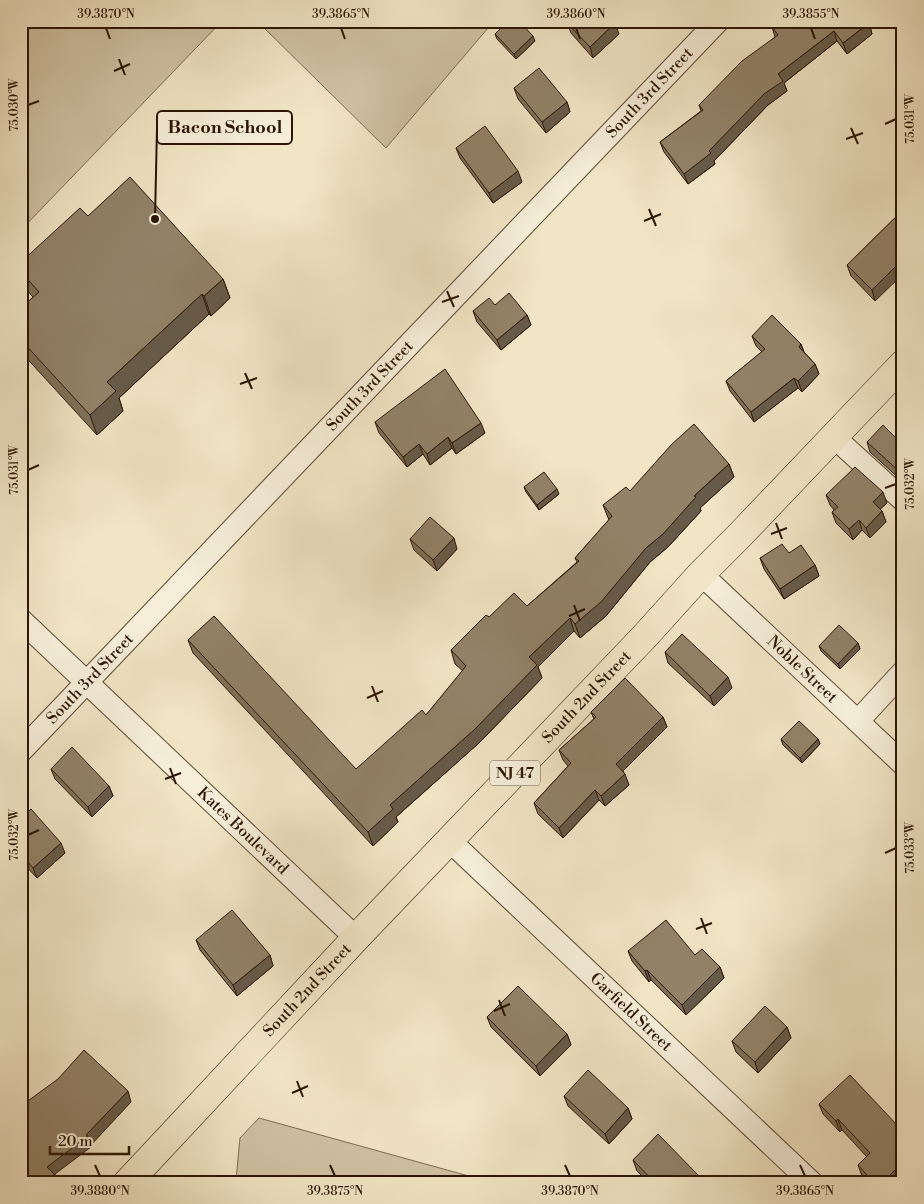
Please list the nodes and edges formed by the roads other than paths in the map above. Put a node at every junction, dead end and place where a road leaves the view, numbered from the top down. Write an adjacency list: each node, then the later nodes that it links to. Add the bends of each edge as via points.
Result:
1 (718, 21): 8 (street, South 3rd Street)
2 (903, 364): 3 (main road, South 2nd Street / NJ 47)
3 (834, 437): 4 (street); 5 (main road, South 2nd Street / NJ 47)
4 (903, 500)
5 (701, 574): 9 (street, Noble Street); 12 (main road, South 2nd Street / NJ 47)
6 (21, 620): 8 (street, Kates Boulevard)
7 (903, 672): 9 (street)
8 (87, 682): 10 (street, South 3rd Street); 13 (street, Kates Boulevard)
9 (858, 721): 11 (street, Noble Street)
10 (21, 751)
11 (903, 764)
12 (450, 841): 13 (main road, South 2nd Street / NJ 47); 15 (street, Garfield Street)
13 (356, 938): 14 (main road, South 2nd Street / NJ 47)
14 (127, 1183)
15 (812, 1183)

